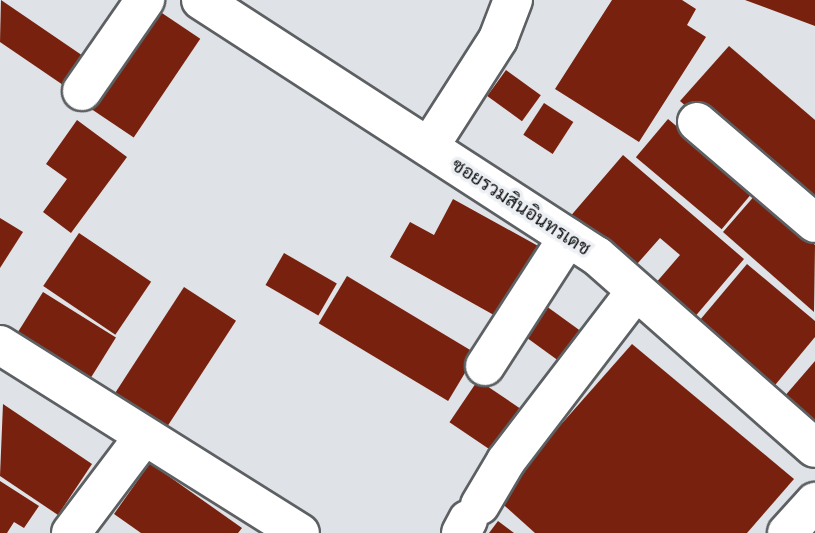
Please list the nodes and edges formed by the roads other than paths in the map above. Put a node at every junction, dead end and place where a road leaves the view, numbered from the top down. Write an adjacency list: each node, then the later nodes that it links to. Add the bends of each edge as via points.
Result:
1 (145, 0): 4 (street)
2 (201, 0): 6 (street, ซอยรวมสินอินทรเดช)
3 (513, 0): 6 (street, via 498,39)
4 (82, 91)
5 (697, 122): 7 (street)
6 (429, 148): 8 (street, ซอยรวมสินอินทรเดช)
7 (815, 223)
8 (568, 237): 9 (street, ซอยรวมสินอินทรเดช); 11 (street)
9 (636, 291): 13 (street, ซอยรวมสินอินทรเดช); 15 (street)
10 (0, 345): 12 (street)
11 (485, 366)
12 (144, 436): 16 (street); 17 (street)
13 (815, 448)
14 (815, 502): 18 (street)
15 (469, 519)
16 (71, 533)
17 (300, 533)
18 (787, 533)

